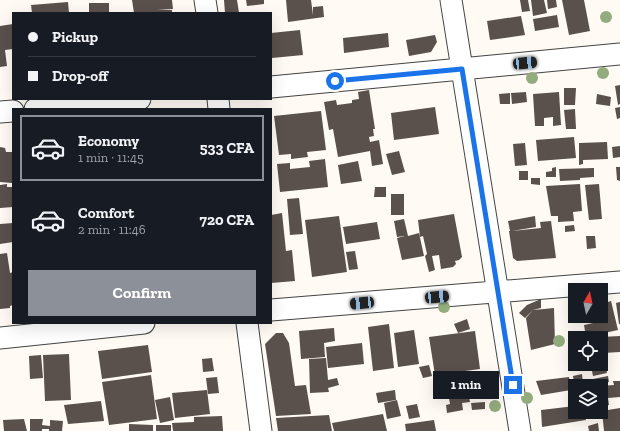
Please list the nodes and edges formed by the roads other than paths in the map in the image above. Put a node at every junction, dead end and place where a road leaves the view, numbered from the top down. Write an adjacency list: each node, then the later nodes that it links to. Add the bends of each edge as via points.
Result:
1 (205, 0): 3 (street)
2 (450, 0): 5 (street)
3 (207, 12)
4 (620, 54): 5 (street)
5 (462, 69): 6 (street); 12 (street)
6 (272, 87)
7 (130, 100): 8 (street)
8 (46, 108)
9 (12, 111): 10 (street)
10 (0, 112)
11 (620, 282): 12 (street)
12 (497, 292): 13 (street); 18 (street)
13 (272, 310)
14 (134, 324): 16 (street)
15 (247, 324): 17 (street)
16 (0, 338)
17 (261, 431)
18 (520, 431)

